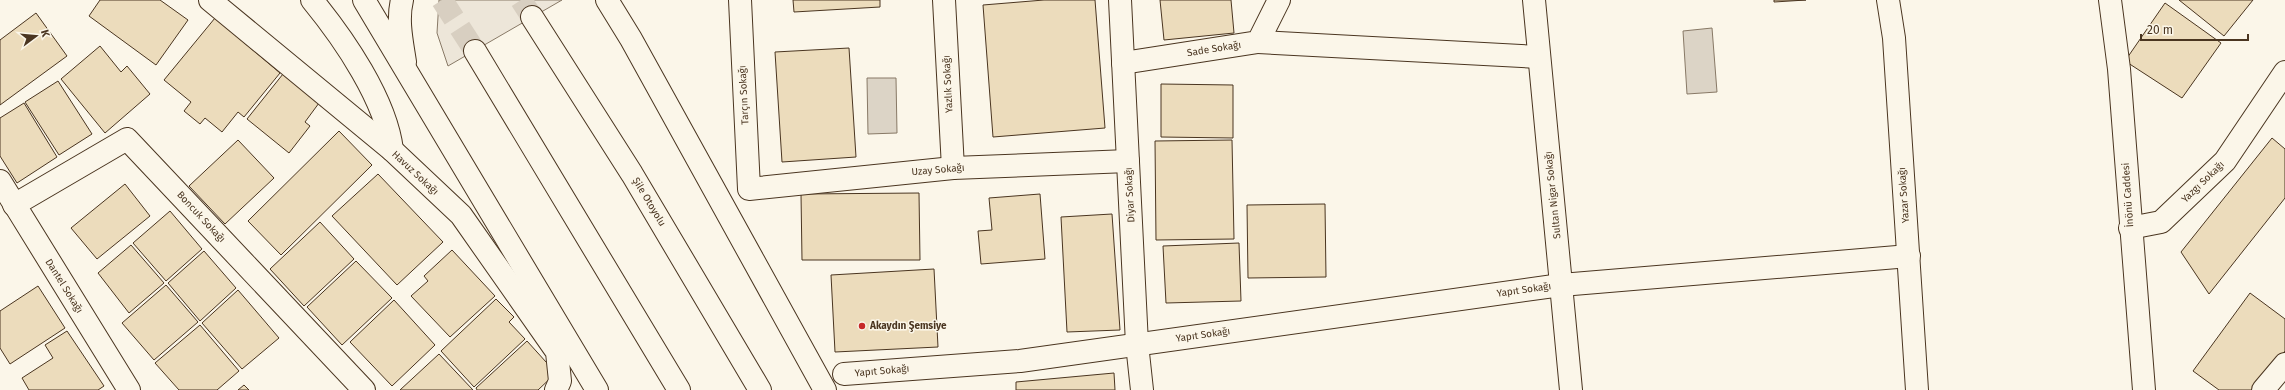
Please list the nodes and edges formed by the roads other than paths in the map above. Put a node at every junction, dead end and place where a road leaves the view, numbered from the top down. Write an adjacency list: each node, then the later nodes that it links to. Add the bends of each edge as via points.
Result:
1 (210, 0): 20 (main road, Havuz Sokağı)
2 (312, 0): 20 (main road, via 369,82 390,130)
3 (364, 0): 19 (main road)
4 (402, 0): 19 (main road, via 400,29)
5 (607, 0): 38 (main road)
6 (740, 0): 24 (main road, Tarçın Sokağı)
7 (944, 0): 22 (main road, Yazlık Sokağı)
8 (1120, 0): 17 (main road, Diyar Sokağı)
9 (1279, 0): 14 (main road)
10 (1534, 0): 16 (main road, Sultan Nigar Sokağı)
11 (1888, 0): 27 (main road, Yazar Sokağı, via 1893,32)
12 (2110, 0): 26 (main road, İnönü Caddesi, via 2120,68)
13 (532, 17): 37 (main road, Şile Otoyolu, via 632,174)
14 (1258, 42): 16 (main road, Sade Sokağı); 17 (main road, Sade Sokağı)
15 (475, 51): 36 (main road)
16 (1539, 58): 28 (main road, Sultan Nigar Sokağı)
17 (1123, 63): 21 (main road, Diyar Sokağı)
18 (2285, 72): 26 (main road, Yazgı Sokağı, via 2225,161 2161,222)
19 (407, 74): 35 (main road)
20 (392, 150): 34 (main road, Havuz Sokağı, via 461,215 557,352 560,381)
21 (1128, 161): 22 (main road, Uzay Sokağı); 29 (main road, Diyar Sokağı)
22 (953, 168): 24 (main road, Uzay Sokağı)
23 (0, 181): 25 (main road, Dantel Sokağı)
24 (749, 189)
25 (14, 205): 32 (main road, Dantel Sokağı); 33 (main road, Boncuk Sokağı, via 127,139)
26 (2130, 228): 42 (main road, İnönü Caddesi)
27 (1909, 256): 28 (main road, Yapıt Sokağı); 41 (main road, Yazar Sokağı)
28 (1561, 285): 29 (main road, Yapıt Sokağı); 40 (main road, Sultan Nigar Sokağı)
29 (1137, 344): 31 (main road, Yapıt Sokağı, via 1020,361); 39 (main road, Diyar Sokağı)
30 (2285, 364): 43 (main road)
31 (844, 374)
32 (129, 390)
33 (364, 390)
34 (556, 390)
35 (597, 390)
36 (679, 390)
37 (760, 390)
38 (825, 390)
39 (1142, 390)
40 (1571, 390)
41 (1917, 390)
42 (2144, 390)
43 (2263, 390)

